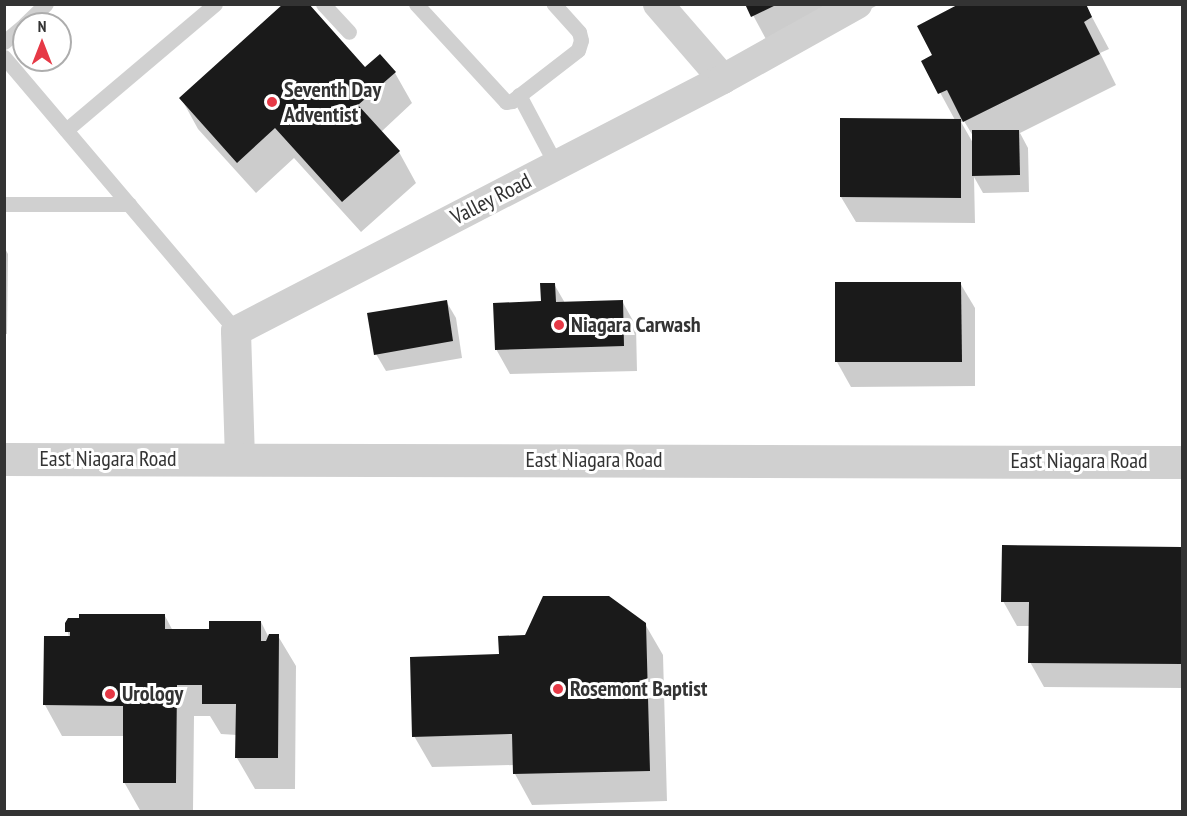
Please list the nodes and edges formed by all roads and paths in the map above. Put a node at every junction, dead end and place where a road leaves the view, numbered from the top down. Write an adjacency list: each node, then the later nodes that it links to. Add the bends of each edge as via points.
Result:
1 (214, 4): 11 (lane)
2 (323, 4): 7 (lane)
3 (416, 4): 10 (lane, via 501,99 512,101)
4 (554, 4): 10 (lane, via 579,32 578,50)
5 (658, 4): 9 (street)
6 (857, 4): 9 (street, Valley Road)
7 (349, 32)
8 (4, 57): 11 (lane)
9 (723, 79): 12 (street, Valley Road)
10 (519, 95): 12 (lane)
11 (66, 130): 14 (lane)
12 (556, 165): 15 (street, Valley Road)
13 (4, 204): 14 (lane)
14 (129, 204): 15 (lane)
15 (237, 331): 17 (street)
16 (4, 459): 17 (street, East Niagara Road)
17 (240, 459): 18 (street, East Niagara Road)
18 (1182, 462)

